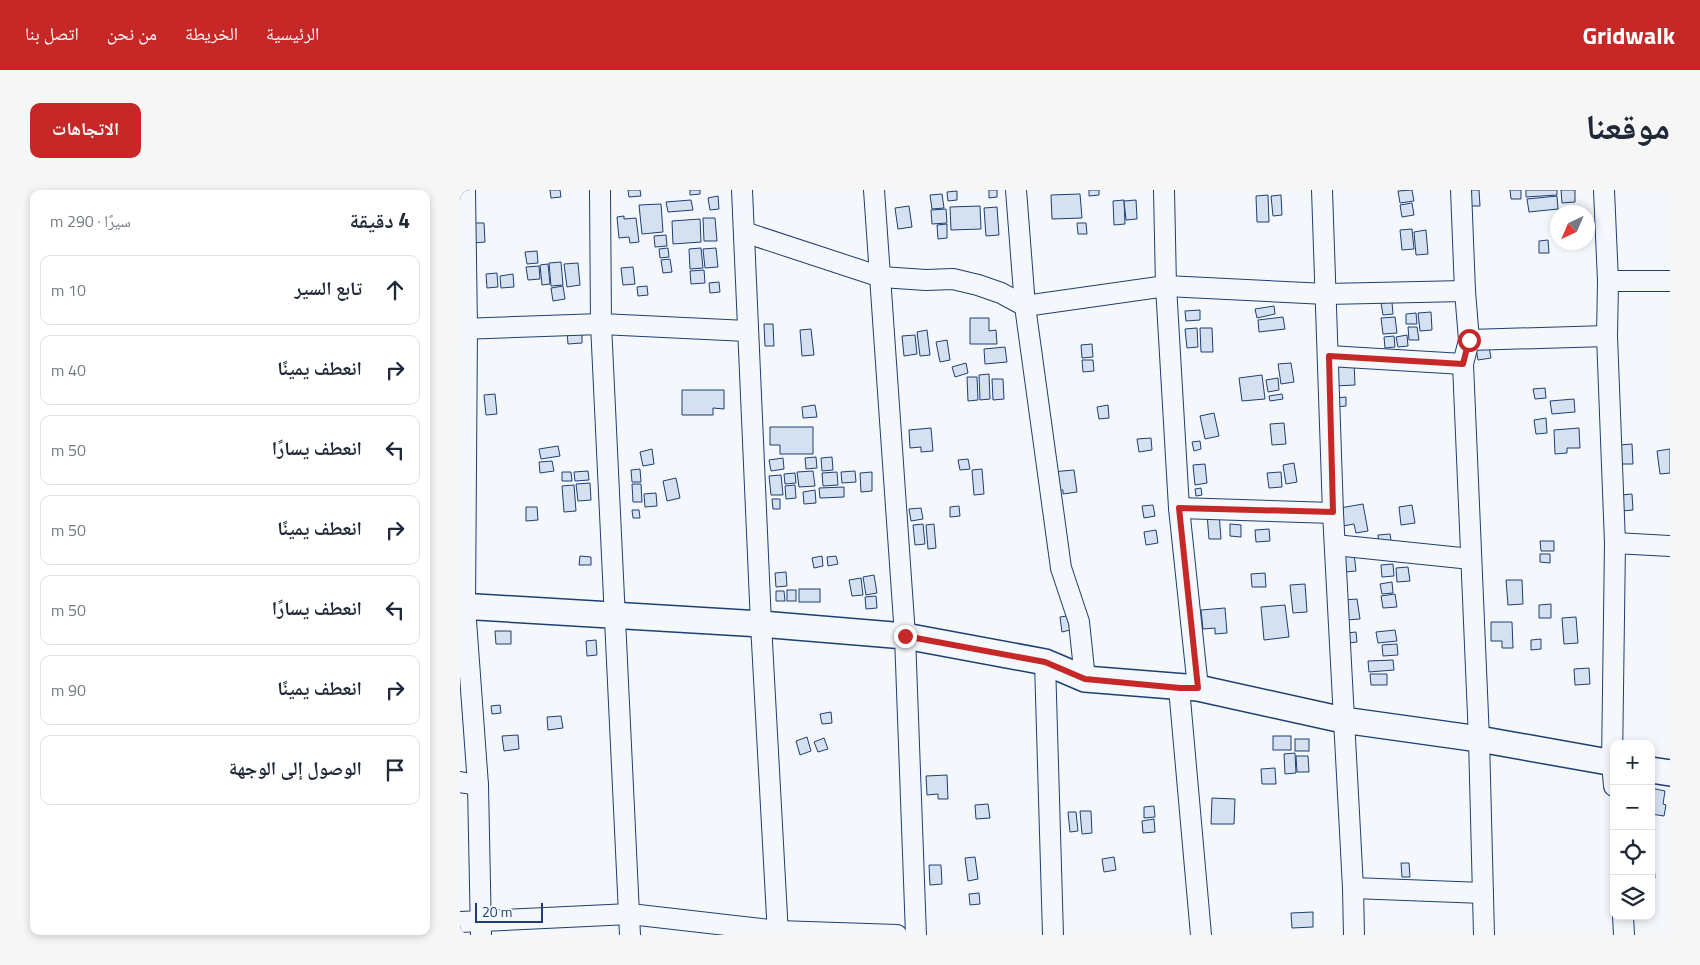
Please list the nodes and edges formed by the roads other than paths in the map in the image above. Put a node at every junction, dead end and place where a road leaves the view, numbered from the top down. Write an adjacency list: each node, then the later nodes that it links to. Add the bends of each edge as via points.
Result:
1 (465, 190): 19 (street)
2 (600, 190): 18 (street)
3 (742, 190): 10 (street)
4 (874, 190): 11 (street)
5 (1016, 190): 17 (street)
6 (1164, 190): 14 (street)
7 (1322, 190): 16 (street)
8 (1461, 190): 15 (street)
9 (1604, 190): 12 (street)
10 (744, 232): 11 (street); 20 (street)
11 (881, 276): 17 (street, via 953,279 1002,293); 34 (street)
12 (1608, 281): 13 (street); 21 (street)
13 (1670, 281)
14 (1166, 286): 16 (street); 17 (street); 25 (street)
15 (1465, 291): 16 (street); 22 (street)
16 (1326, 294): 23 (street)
17 (1025, 306): 36 (street, via 1061,568 1079,622)
18 (601, 324): 19 (street); 20 (street); 32 (street)
19 (464, 329): 31 (street)
20 (747, 331): 33 (street)
21 (1607, 336): 22 (street); 27 (street)
22 (1469, 340): 24 (street)
23 (1329, 356): 24 (street); 26 (street)
24 (1463, 364): 30 (street)
25 (1179, 508): 26 (street); 37 (street)
26 (1333, 512): 28 (street)
27 (1615, 543): 29 (street); 40 (street)
28 (1335, 546): 30 (street); 38 (street)
29 (1670, 546)
30 (1472, 559): 39 (street)
31 (462, 606): 32 (street); 44 (street)
32 (614, 615): 33 (street); 47 (street)
33 (762, 624): 34 (street); 51 (street)
34 (905, 636): 35 (street); 54 (street)
35 (1045, 662): 36 (street); 55 (street)
36 (1085, 679): 37 (street)
37 (1189, 688): 38 (street); 56 (street)
38 (1343, 720): 39 (street); 45 (street)
39 (1480, 740): 41 (street); 46 (street)
40 (1613, 740)
41 (1610, 770)
42 (1655, 771): 43 (street)
43 (1670, 773)
44 (469, 784): 50 (street)
45 (1353, 888): 46 (street); 57 (street)
46 (1483, 893): 58 (street)
47 (630, 914): 50 (street); 51 (street); 52 (street)
48 (1623, 920): 59 (street)
49 (460, 922): 50 (street)
50 (481, 927)
51 (778, 933): 53 (street)
52 (630, 935)
53 (897, 935)
54 (916, 935)
55 (1053, 935)
56 (1201, 935)
57 (1354, 935)
58 (1484, 935)
59 (1624, 935)

